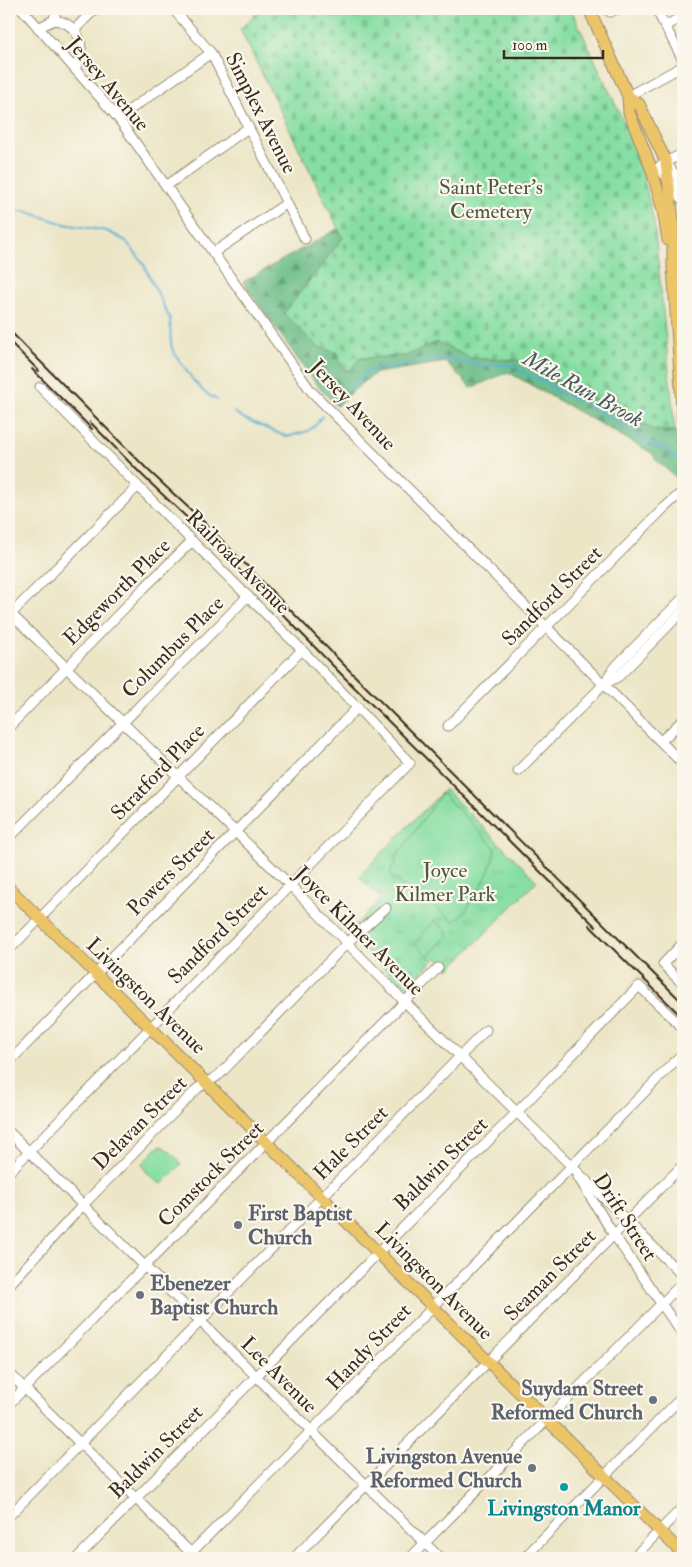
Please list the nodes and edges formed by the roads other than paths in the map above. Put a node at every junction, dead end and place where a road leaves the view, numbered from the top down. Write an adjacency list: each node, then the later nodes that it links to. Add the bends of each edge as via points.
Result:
1 (22, 9): 10 (street, Jersey Avenue)
2 (56, 9): 8 (street)
3 (95, 9): 11 (street)
4 (589, 9): 16 (main road)
5 (656, 9): 9 (street)
6 (174, 10): 12 (street, Simplex Avenue)
7 (683, 16): 9 (street)
8 (54, 20): 10 (street); 11 (street, via 66,23)
9 (665, 26): 13 (street)
10 (38, 28): 15 (street, Jersey Avenue)
11 (74, 30): 15 (street, via 82,47)
12 (211, 53): 17 (street); 18 (street, Simplex Avenue)
13 (683, 60)
14 (683, 66): 16 (street)
15 (74, 68): 17 (street, Jersey Avenue)
16 (628, 96): 20 (main road, via 629,112 635,126); 20 (main road, via 639,104)
17 (118, 118): 22 (street, Jersey Avenue)
18 (248, 128): 22 (street); 25 (street, Simplex Avenue)
19 (683, 153): 20 (street)
20 (659, 166): 21 (main road); 23 (street, via 678,179); 28 (main road)
21 (668, 182): 24 (street); 28 (main road, via 673,221)
22 (166, 186): 27 (street, Jersey Avenue)
23 (683, 192)
24 (683, 201)
25 (287, 203): 26 (street, Simplex Avenue); 27 (street)
26 (305, 239)
27 (213, 253): 39 (street, Jersey Avenue, via 311,391)
28 (673, 265): 30 (main road)
29 (40, 387): 31 (street, Railroad Avenue)
30 (683, 421)
31 (138, 486): 33 (street, Railroad Avenue); 37 (street)
32 (683, 491): 39 (street, Sandford Street)
33 (192, 541): 34 (street, Railroad Avenue); 41 (street, Edgeworth Place)
34 (248, 596): 40 (street, Railroad Avenue); 45 (street, Columbus Place)
35 (683, 598): 38 (street)
36 (683, 610): 38 (street)
37 (10, 614): 41 (street, Joyce Kilmer Avenue)
38 (670, 617): 42 (street, via 619,676)
39 (546, 627): 42 (street, Jersey Avenue); 46 (street, Sandford Street)
40 (302, 650): 43 (street, Railroad Avenue); 52 (street, Stratford Place)
41 (67, 668): 45 (street, Joyce Kilmer Avenue); 47 (street, Edgeworth Place)
42 (604, 684): 48 (street, Jersey Avenue); 51 (street)
43 (358, 707): 49 (street, Railroad Avenue); 53 (street, Powers Street)
44 (683, 720): 48 (street)
45 (123, 723): 52 (street, Joyce Kilmer Avenue); 54 (street, Columbus Place)
46 (448, 726)
47 (9, 728)
48 (662, 741): 50 (street, Jersey Avenue)
49 (410, 763): 55 (street, Sandford Street)
50 (683, 764)
51 (518, 771)
52 (178, 776): 53 (street, Joyce Kilmer Avenue); 58 (street, Stratford Place)
53 (235, 832): 55 (street, Joyce Kilmer Avenue); 63 (street, Powers Street)
54 (9, 838)
55 (290, 886): 59 (street, Joyce Kilmer Avenue); 66 (street, Sandford Street)
56 (9, 888): 58 (main road, Livingston Avenue)
57 (386, 908): 59 (street, Delavan Street)
58 (40, 919): 61 (street, Stratford Place); 63 (main road, Livingston Avenue)
59 (348, 942): 65 (street, Joyce Kilmer Avenue); 72 (street, Delavan Street)
60 (683, 943): 64 (street, via 663,964)
61 (9, 950)
62 (438, 968): 65 (street, Comstock Street)
63 (96, 973): 66 (main road, Livingston Avenue); 71 (street, Powers Street)
64 (683, 984)
65 (405, 1002): 70 (street, Joyce Kilmer Avenue); 75 (street, Comstock Street)
66 (151, 1027): 72 (main road, Livingston Avenue); 76 (street, Sandford Street)
67 (683, 1028): 73 (street, Baldwin Street, via 639,986)
68 (486, 1030): 70 (street, Hale Street)
69 (683, 1053): 78 (street, Handy Street)
70 (460, 1057): 73 (street, Joyce Kilmer Avenue); 80 (street, Hale Street)
71 (9, 1062)
72 (208, 1083): 75 (main road, Livingston Avenue); 81 (street, Delavan Street, via 198,1088)
73 (517, 1112): 78 (street, Joyce Kilmer Avenue); 84 (street, Baldwin Street)
74 (9, 1132): 76 (street, Lee Avenue)
75 (267, 1142): 80 (main road, Livingston Avenue); 85 (street, Comstock Street)
76 (28, 1152): 79 (street, Sandford Street); 81 (street, Lee Avenue)
77 (683, 1165): 82 (street, Seaman Street)
78 (572, 1166): 82 (street, Joyce Kilmer Avenue); 83 (street, Drift Street); 90 (street, Handy Street)
79 (9, 1172)
80 (322, 1197): 84 (main road, Livingston Avenue); 91 (street, Hale Street)
81 (82, 1205): 85 (street, Lee Avenue); 88 (street, Delavan Street)
82 (628, 1222): 83 (street, Seaman Street); 86 (street, Joyce Kilmer Avenue)
83 (614, 1235): 89 (street, Drift Street); 93 (street, Seaman Street)
84 (378, 1252): 90 (main road, Livingston Avenue); 95 (street, Baldwin Street)
85 (145, 1266): 91 (street, Lee Avenue); 96 (street, Comstock Street)
86 (683, 1276)
87 (683, 1282): 89 (street)
88 (9, 1285)
89 (662, 1305): 92 (street, Drift Street); 99 (street)
90 (433, 1307): 93 (main road, Livingston Avenue); 100 (street, Handy Street)
91 (200, 1322): 95 (street, Lee Avenue); 101 (street, Hale Street)
92 (683, 1335)
93 (489, 1362): 99 (main road, Livingston Avenue); 103 (street, Seaman Street)
94 (9, 1373): 96 (street)
95 (256, 1376): 100 (street, Lee Avenue); 104 (street, Baldwin Street)
96 (24, 1388): 98 (street, Comstock Street); 101 (street)
97 (683, 1396): 102 (street)
98 (9, 1404)
99 (547, 1419): 102 (main road, Livingston Avenue); 108 (street)
100 (311, 1431): 103 (street, Lee Avenue); 110 (street, Handy Street)
101 (80, 1443): 104 (street); 106 (street, Hale Street)
102 (605, 1476): 107 (main road, Livingston Avenue); 115 (street)
103 (366, 1486): 108 (street, Lee Avenue); 112 (street, Seaman Street)
104 (135, 1498): 110 (street); 111 (street, Baldwin Street)
105 (683, 1507): 107 (street)
106 (9, 1516)
107 (660, 1531): 109 (main road, Livingston Avenue); 116 (street)
108 (424, 1543): 113 (street); 114 (street, Lee Avenue)
109 (683, 1554)
110 (191, 1557)
111 (76, 1558)
112 (294, 1558)
113 (410, 1558)
114 (440, 1558)
115 (524, 1558)
116 (633, 1558)

